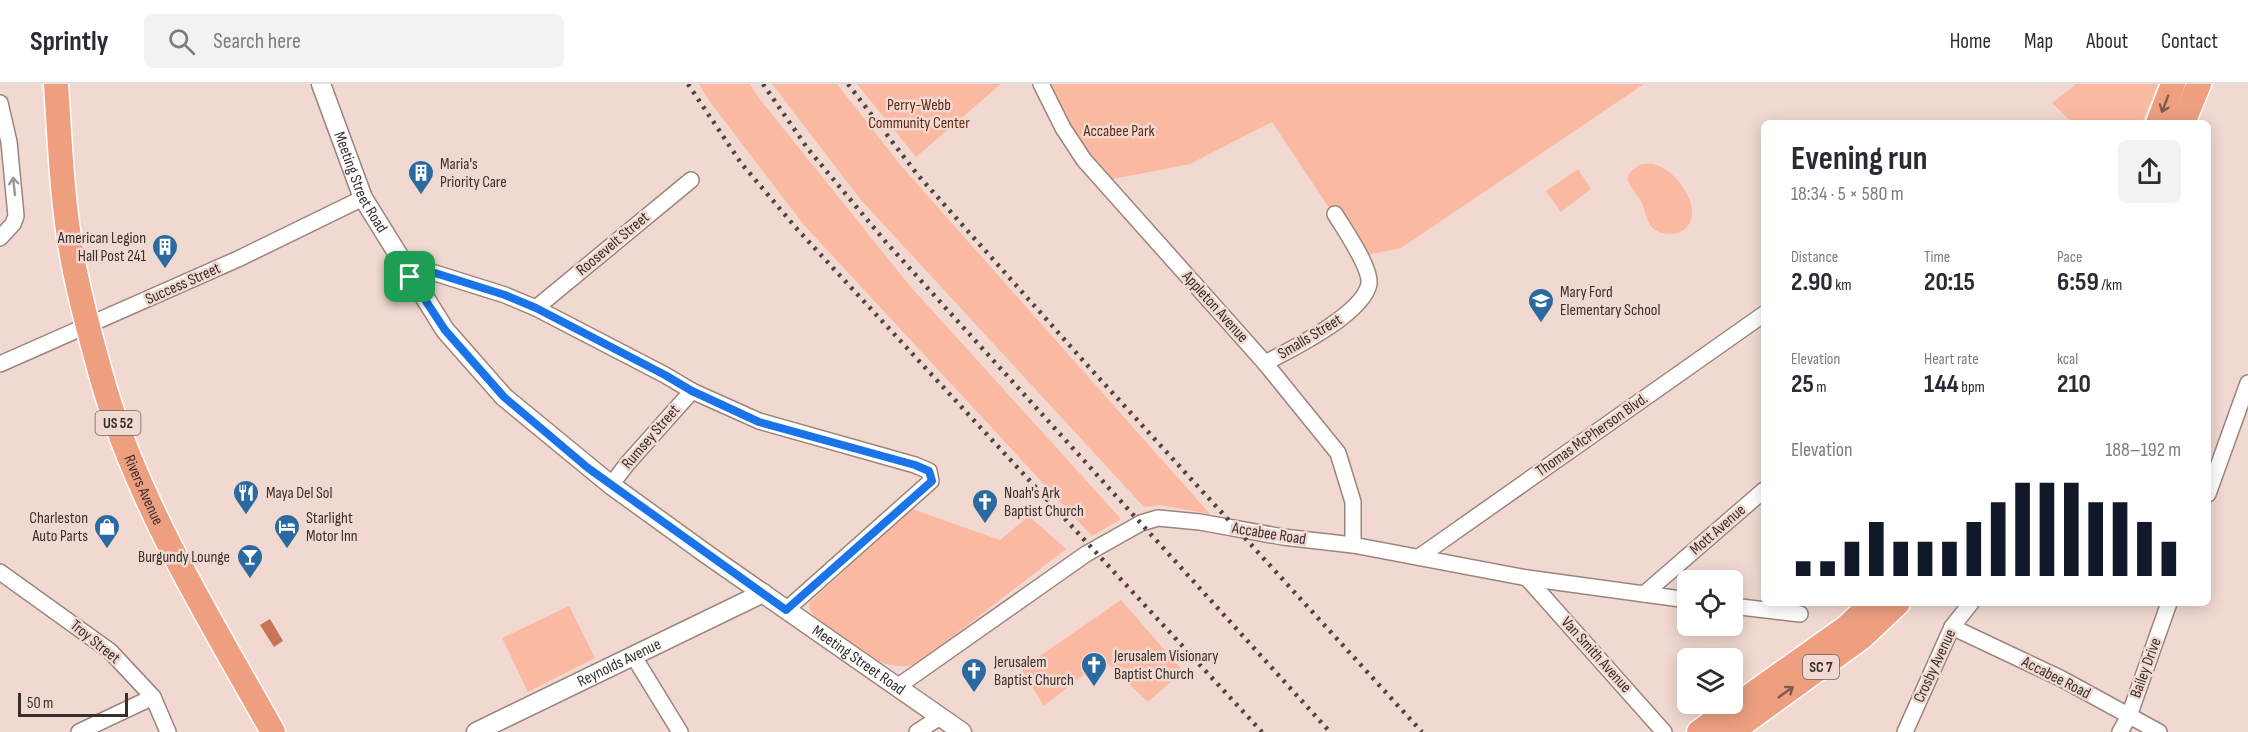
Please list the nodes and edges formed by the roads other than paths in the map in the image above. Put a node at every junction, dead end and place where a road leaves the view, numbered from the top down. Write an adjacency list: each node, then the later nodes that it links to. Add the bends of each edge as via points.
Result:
1 (56, 84): 16 (main road, Rivers Avenue / US 52, via 62,179 73,261)
2 (321, 84): 10 (street, Meeting Street Road)
3 (1041, 84): 17 (street, Appleton Avenue, via 1084,160)
4 (2173, 84): 7 (main road, one-way to 7)
5 (2199, 84): 8 (main road)
6 (0, 103): 12 (street, one-way to 6, via 14,224 16,216 9,142)
7 (2159, 120)
8 (2184, 120)
9 (691, 180): 14 (street, Roosevelt Street)
10 (363, 198): 13 (street, Meeting Street Road); 16 (street, Success Street)
11 (1335, 214): 17 (street, Smalls Street, via 1361,256 1369,282 1365,293 1353,310)
12 (0, 238)
13 (410, 277): 14 (street, via 435,273); 21 (street, Meeting Street Road, via 445,330 504,397)
14 (536, 308): 20 (street)
15 (1761, 316): 25 (street, Thomas McPherson Blvd.)
16 (88, 325): 18 (street, Success Street); 48 (main road, Rivers Avenue / US 52, via 106,390 149,502)
17 (1265, 363): 24 (street, Appleton Avenue, via 1338,453 1353,502)
18 (0, 364)
19 (2248, 383): 22 (street)
20 (692, 391): 21 (street, Rumsey Street); 36 (street, via 759,422 929,471 932,481)
21 (612, 485): 28 (street, Meeting Street Road)
22 (2211, 486)
23 (1761, 493): 29 (street, Mott Avenue)
24 (1353, 545): 25 (street, Accabee Road); 40 (street, Accabee Road, via 1158,518 1086,554)
25 (1419, 557): 27 (street, Accabee Road)
26 (0, 572): 41 (street, Troy Street, via 110,651)
27 (1527, 579): 29 (street, Accabee Road); 52 (street, Van Smith Avenue)
28 (763, 593): 36 (street, Meeting Street Road); 39 (street, Reynolds Avenue)
29 (1644, 594): 30 (street, Accabee Road)
30 (1677, 598)
31 (1869, 606): 44 (main road, SC 7)
32 (1895, 606): 44 (main road, SC 7, one-way to 32, via 1862,637)
33 (1969, 606): 38 (street, Crosby Avenue)
34 (2168, 606): 42 (street, Bailey Drive)
35 (1743, 607): 37 (street)
36 (786, 610): 40 (street, Meeting Street Road)
37 (1800, 614)
38 (1952, 627): 42 (street, Accabee Road); 54 (street, Crosby Avenue)
39 (634, 657): 45 (street, Reynolds Avenue); 49 (street)
40 (897, 687): 43 (street, Meeting Street Road)
41 (153, 697): 46 (street); 47 (street, Troy Street)
42 (2129, 716): 55 (street, Bailey Drive); 56 (street, Accabee Road)
43 (940, 717): 50 (street); 51 (street, Meeting Street Road)
44 (1732, 724): 53 (main road, SC 7)
45 (485, 730)
46 (79, 732)
47 (168, 732)
48 (273, 732)
49 (680, 732)
50 (917, 732)
51 (962, 732)
52 (1664, 732)
53 (1699, 732)
54 (1905, 732)
55 (2120, 732)
56 (2159, 732)

